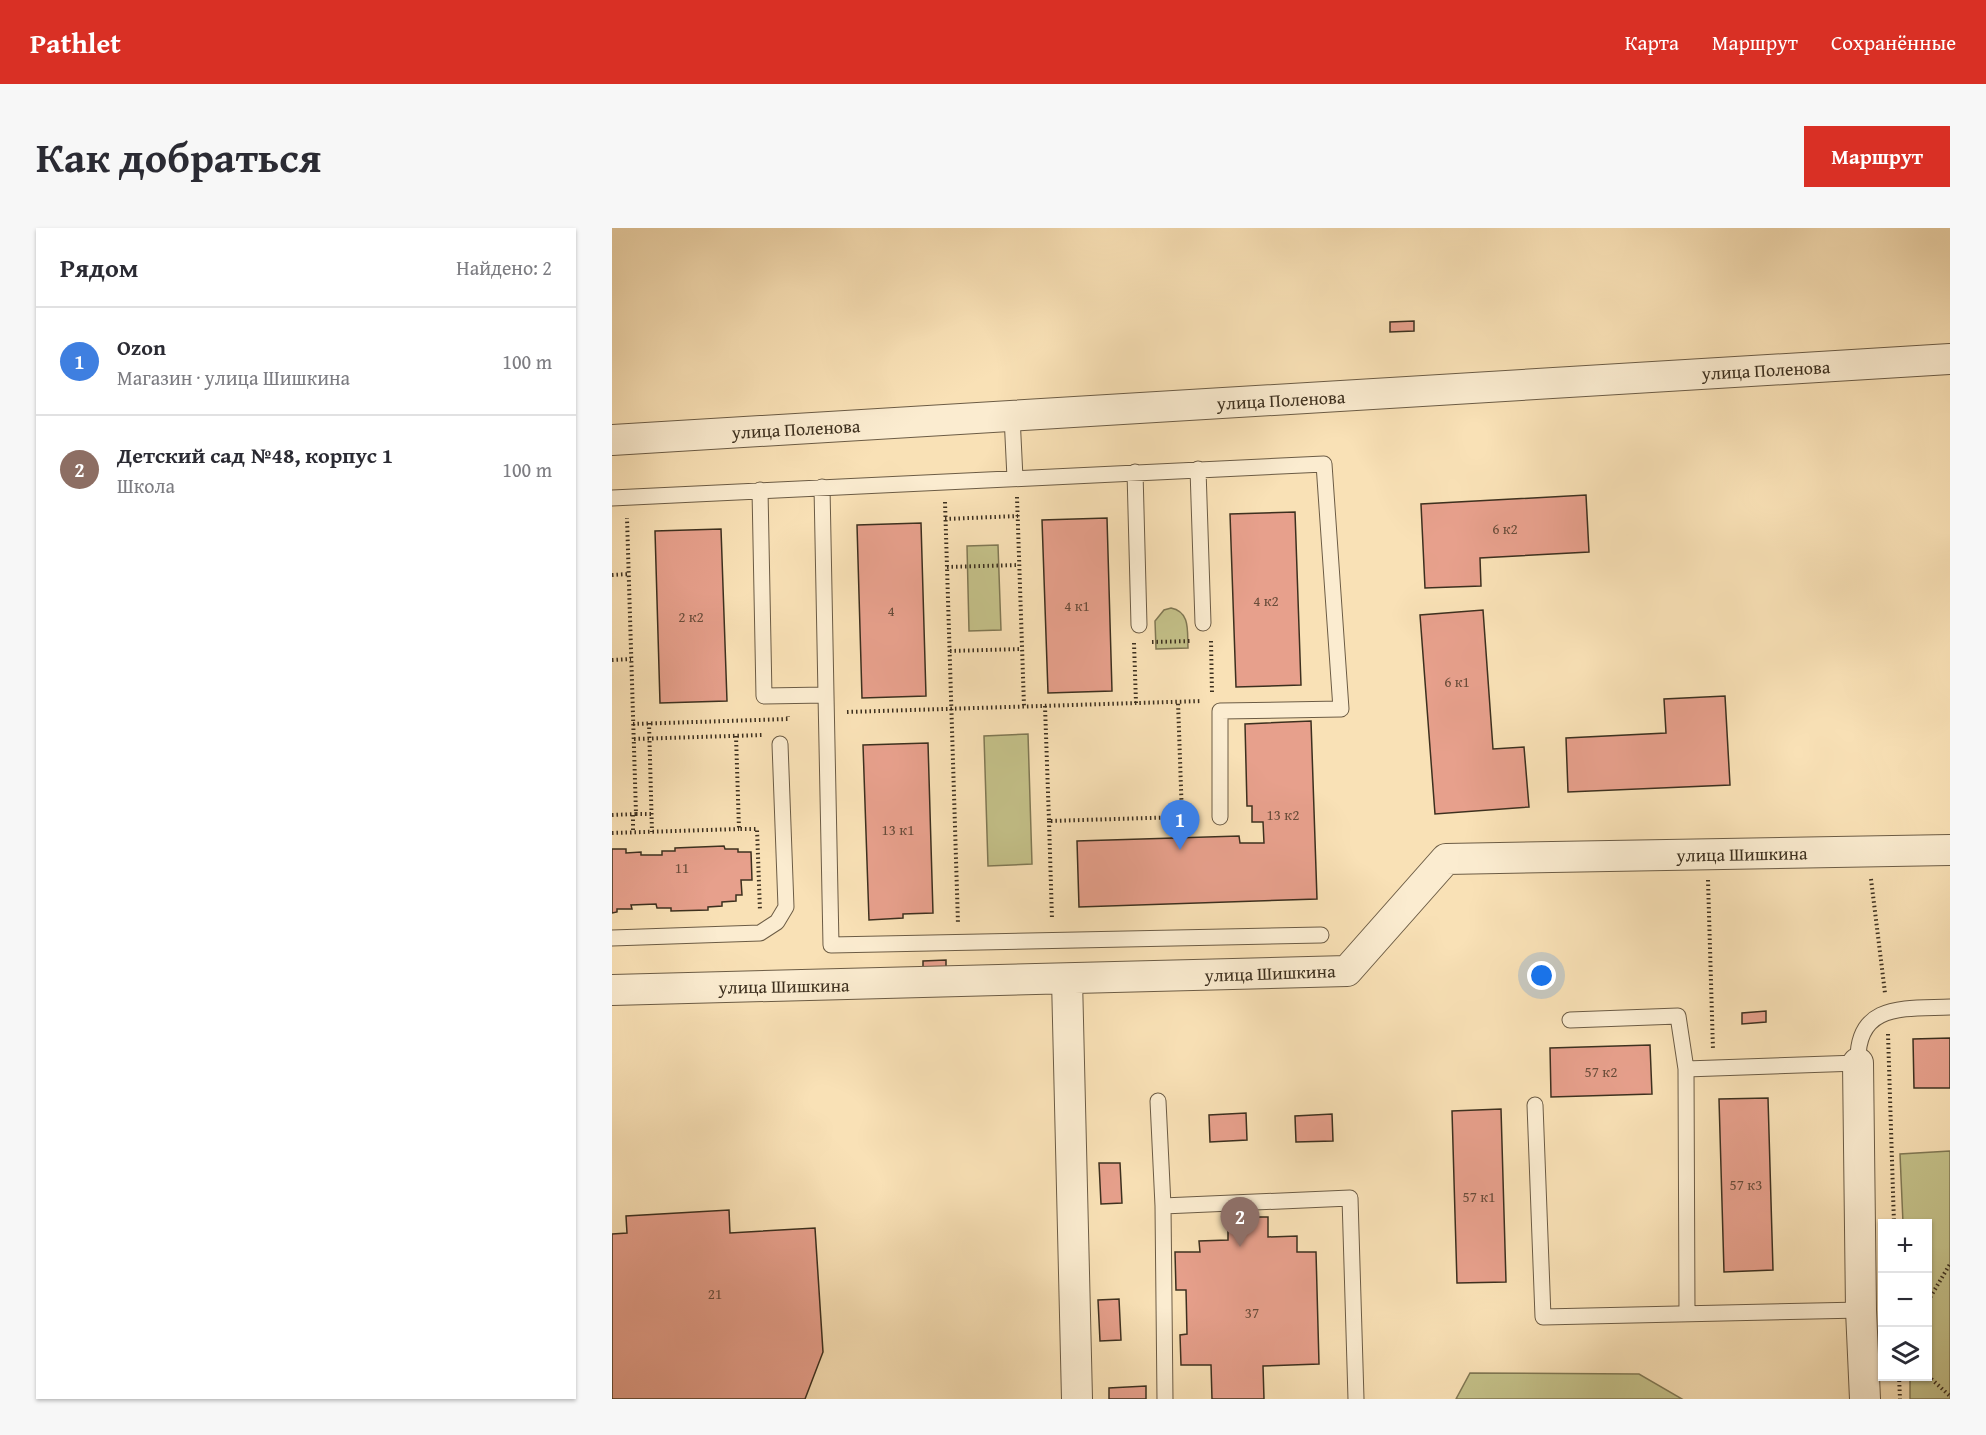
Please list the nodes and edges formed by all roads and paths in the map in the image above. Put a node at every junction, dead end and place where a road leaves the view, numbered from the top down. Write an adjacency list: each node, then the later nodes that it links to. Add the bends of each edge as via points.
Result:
1 (1950, 359): 2 (street, улица Поленова)
2 (1012, 416): 3 (street, улица Поленова); 6 (lane)
3 (612, 440)
4 (1198, 469): 5 (lane); 17 (lane); 47 (lane, via 1324,464 1341,709 1220,711)
5 (1135, 472): 6 (lane); 18 (lane)
6 (1016, 478): 7 (lane); 11 (path)
7 (944, 481): 8 (lane); 12 (path)
8 (822, 488): 9 (lane); 31 (lane)
9 (760, 490): 10 (lane); 31 (lane, via 764,696)
10 (619, 497): 16 (path)
11 (1018, 516): 12 (path); 13 (path)
12 (945, 519): 14 (path)
13 (1019, 565): 14 (path); 27 (path)
14 (947, 567): 28 (path)
15 (612, 574): 16 (path)
16 (628, 574): 29 (path)
17 (1203, 623)
18 (1139, 625)
19 (1193, 640): 24 (path)
20 (1204, 640): 21 (path)
21 (1210, 640): 22 (path); 32 (path, via 1212,701)
22 (1218, 640)
23 (1140, 642): 26 (path)
24 (1151, 642)
25 (1126, 643): 26 (path)
26 (1134, 643): 33 (path)
27 (1022, 649): 28 (path); 34 (path)
28 (950, 651): 36 (path)
29 (631, 659): 30 (path); 39 (path)
30 (612, 660)
31 (826, 695): 37 (lane)
32 (1178, 702): 33 (path); 48 (path, via 1182,817)
33 (1136, 703): 35 (path)
34 (1024, 706): 35 (path); 36 (path)
35 (1046, 706): 48 (path)
36 (951, 708): 37 (path); 59 (path)
37 (826, 712): 38 (path, via 788,713 788,719); 59 (lane, via 831,945)
38 (649, 723): 39 (path); 41 (path)
39 (633, 724): 42 (path)
40 (736, 735): 41 (path); 43 (path, via 780,734); 49 (path)
41 (650, 738): 42 (path); 45 (path)
42 (634, 739): 44 (path)
43 (780, 744): 55 (lane, via 786,907 777,922)
44 (634, 814): 45 (path); 46 (path); 50 (path)
45 (652, 814): 51 (path)
46 (612, 815)
47 (1221, 817)
48 (1049, 821): 58 (path)
49 (739, 829): 51 (path); 55 (path, via 757,829)
50 (633, 832): 51 (path); 52 (path)
51 (652, 832)
52 (612, 833)
53 (1950, 850): 54 (street, улица Шишкина)
54 (1707, 854): 60 (street, улица Шишкина, via 1446,859 1347,971); 64 (path)
55 (760, 933): 57 (lane)
56 (1321, 935): 58 (lane)
57 (612, 938)
58 (1053, 940): 59 (lane)
59 (958, 942)
60 (1067, 979): 61 (street, улица Шишкина); 77 (street)
61 (612, 990)
62 (1950, 1007): 65 (lane, via 1899,1010 1874,1020 1859,1038)
63 (1570, 1020): 66 (lane, via 1678,1017)
64 (1713, 1024)
65 (1858, 1063): 66 (lane); 72 (street)
66 (1686, 1069): 73 (lane)
67 (1158, 1101): 69 (lane)
68 (1535, 1105): 73 (lane, via 1543,1317)
69 (1163, 1206): 78 (lane); 79 (lane, via 1350,1198)
70 (1950, 1264): 71 (path)
71 (1932, 1294)
72 (1861, 1310): 73 (lane); 80 (street)
73 (1688, 1313)
74 (1932, 1380): 76 (path)
75 (1899, 1381): 81 (path)
76 (1950, 1396)
77 (1077, 1399)
78 (1166, 1399)
79 (1356, 1399)
80 (1865, 1399)
81 (1900, 1399)

